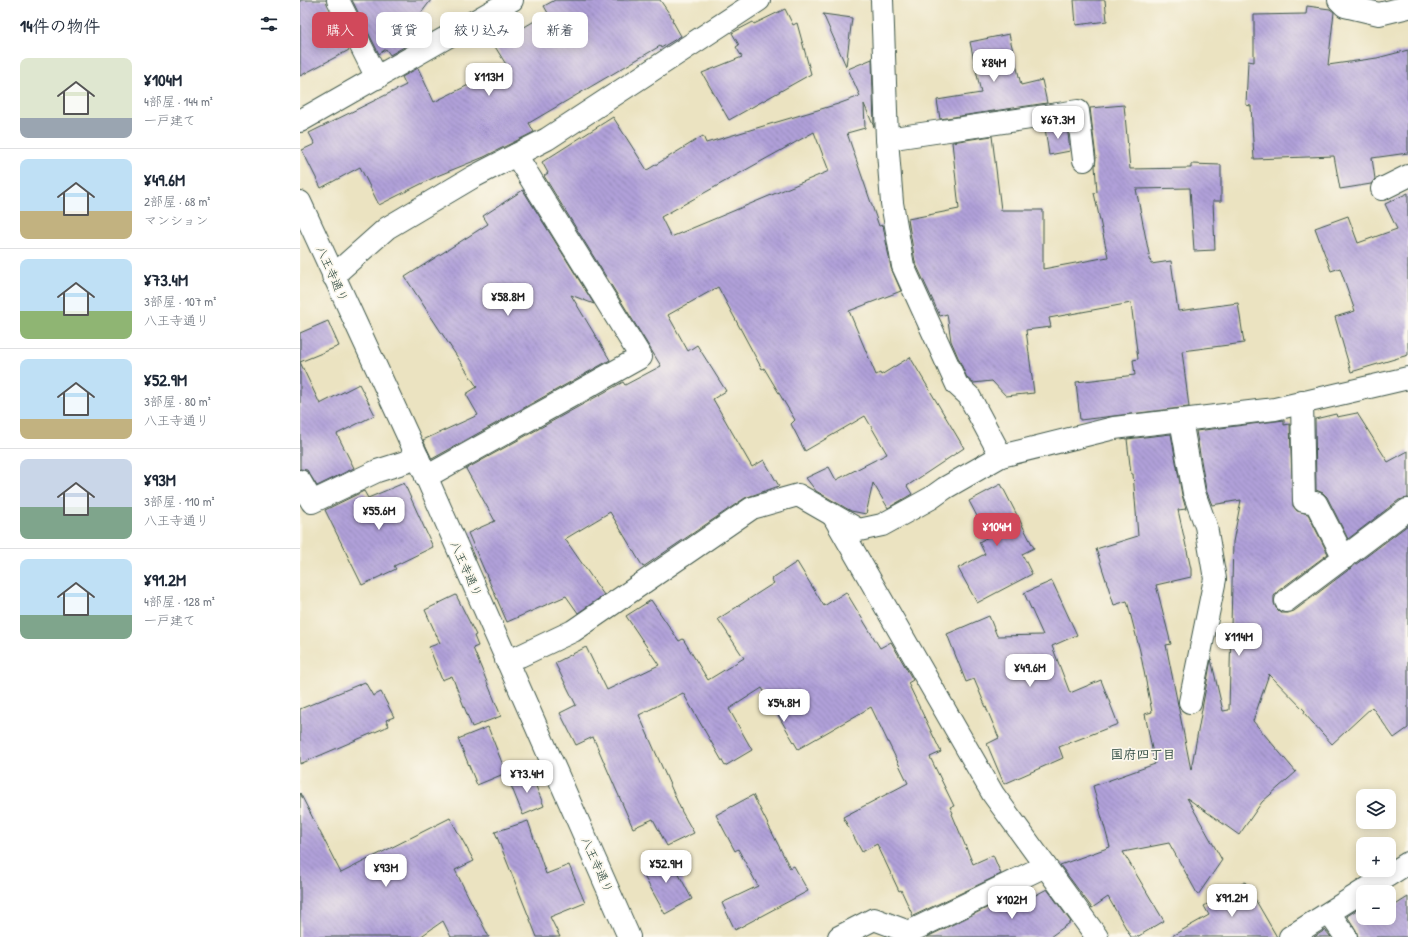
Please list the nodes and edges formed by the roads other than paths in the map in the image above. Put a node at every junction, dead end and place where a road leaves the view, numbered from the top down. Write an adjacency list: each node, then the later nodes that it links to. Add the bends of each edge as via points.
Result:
1 (338, 0): 7 (street)
2 (512, 0): 7 (street)
3 (759, 0): 10 (street, via 547,139)
4 (882, 0): 9 (street)
5 (1340, 0): 6 (street, via 1345,6 1379,14)
6 (1408, 7)
7 (377, 78): 8 (street)
8 (300, 121)
9 (887, 139): 11 (street, via 1078,111); 19 (street, via 892,203 903,266 956,385 969,396)
10 (516, 155): 15 (street, via 473,177 388,228); 20 (street, via 640,357)
11 (1084, 160)
12 (1408, 176): 13 (street)
13 (1382, 189)
14 (300, 202): 15 (street, 八王寺通り)
15 (333, 276): 20 (street, 八王寺通り)
16 (1408, 378): 17 (street)
17 (1302, 402): 18 (street, via 1275,409); 24 (street, via 1304,501 1316,503)
18 (1181, 420): 19 (street, via 1114,428); 27 (street, via 1194,492 1206,526 1215,579)
19 (1001, 456): 23 (street, via 882,525 859,530)
20 (422, 468): 21 (street, via 377,471 312,502); 26 (street, 八王寺通り)
21 (300, 481)
22 (1408, 512): 24 (street, via 1407,510)
23 (834, 516): 26 (street, via 798,495 752,508 573,630 520,656); 29 (street, via 993,794)
24 (1344, 558): 25 (street)
25 (1286, 601)
26 (506, 660): 31 (street, 八王寺通り)
27 (1190, 702)
28 (1408, 863): 30 (street)
29 (1045, 866): 32 (street, via 909,932 874,919); 33 (street)
30 (1329, 913): 34 (street); 35 (street)
31 (629, 937)
32 (839, 937)
33 (1097, 937)
34 (1290, 937)
35 (1346, 937)

